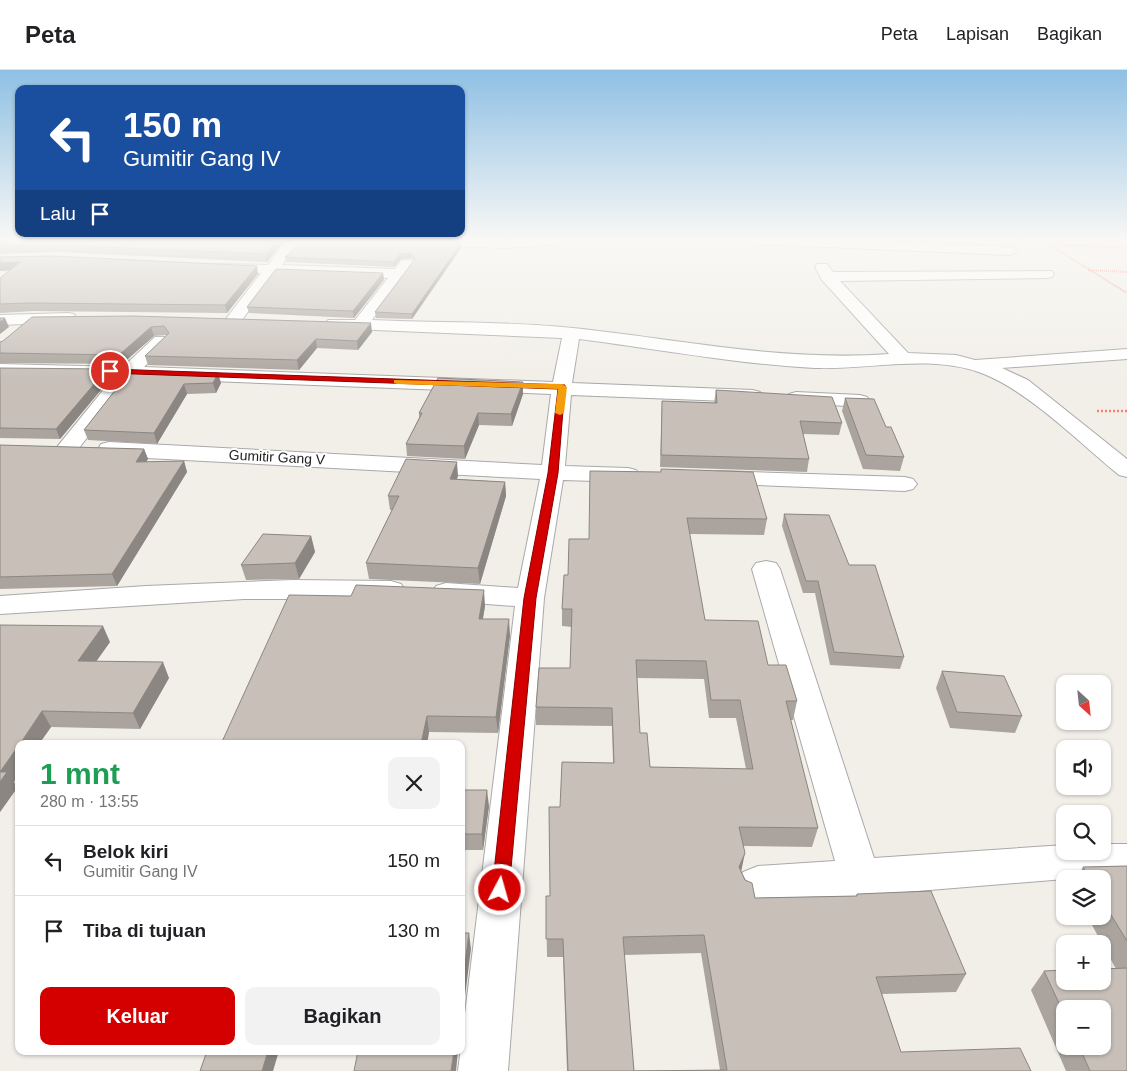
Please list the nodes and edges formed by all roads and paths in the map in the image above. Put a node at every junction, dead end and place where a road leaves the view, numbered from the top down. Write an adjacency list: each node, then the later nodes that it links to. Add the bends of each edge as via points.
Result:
1 (259, 286): 10 (street)
2 (389, 286): 13 (street)
3 (835, 286): 18 (street)
4 (1114, 286): 5 (path)
5 (1127, 293)
6 (33, 318): 7 (street); 9 (street); 15 (street)
7 (85, 318)
8 (213, 319): 10 (street)
9 (0, 320)
10 (233, 320): 11 (street)
11 (250, 321)
12 (322, 324): 13 (street)
13 (360, 325): 14 (street)
14 (571, 333): 18 (street, via 815,362); 22 (street)
15 (13, 334)
16 (161, 341): 21 (street)
17 (1127, 354): 19 (street)
18 (904, 358): 19 (street)
19 (974, 364): 24 (street, via 1021,384)
20 (0, 370): 21 (street)
21 (128, 372): 22 (street); 25 (street, Gumitir Gang V, via 58,447)
22 (562, 387): 23 (street); 25 (street)
23 (860, 401)
24 (1127, 470)
25 (553, 473): 26 (street, Gumitir Gang V); 30 (street)
26 (653, 476)
27 (692, 477): 28 (street)
28 (904, 484)
29 (766, 569): 33 (street)
30 (530, 598): 31 (street, via 365,589 167,593); 35 (street)
31 (0, 604)
32 (1127, 862): 33 (street, via 1073,862)
33 (860, 877): 34 (street)
34 (758, 886)
35 (483, 1071)

